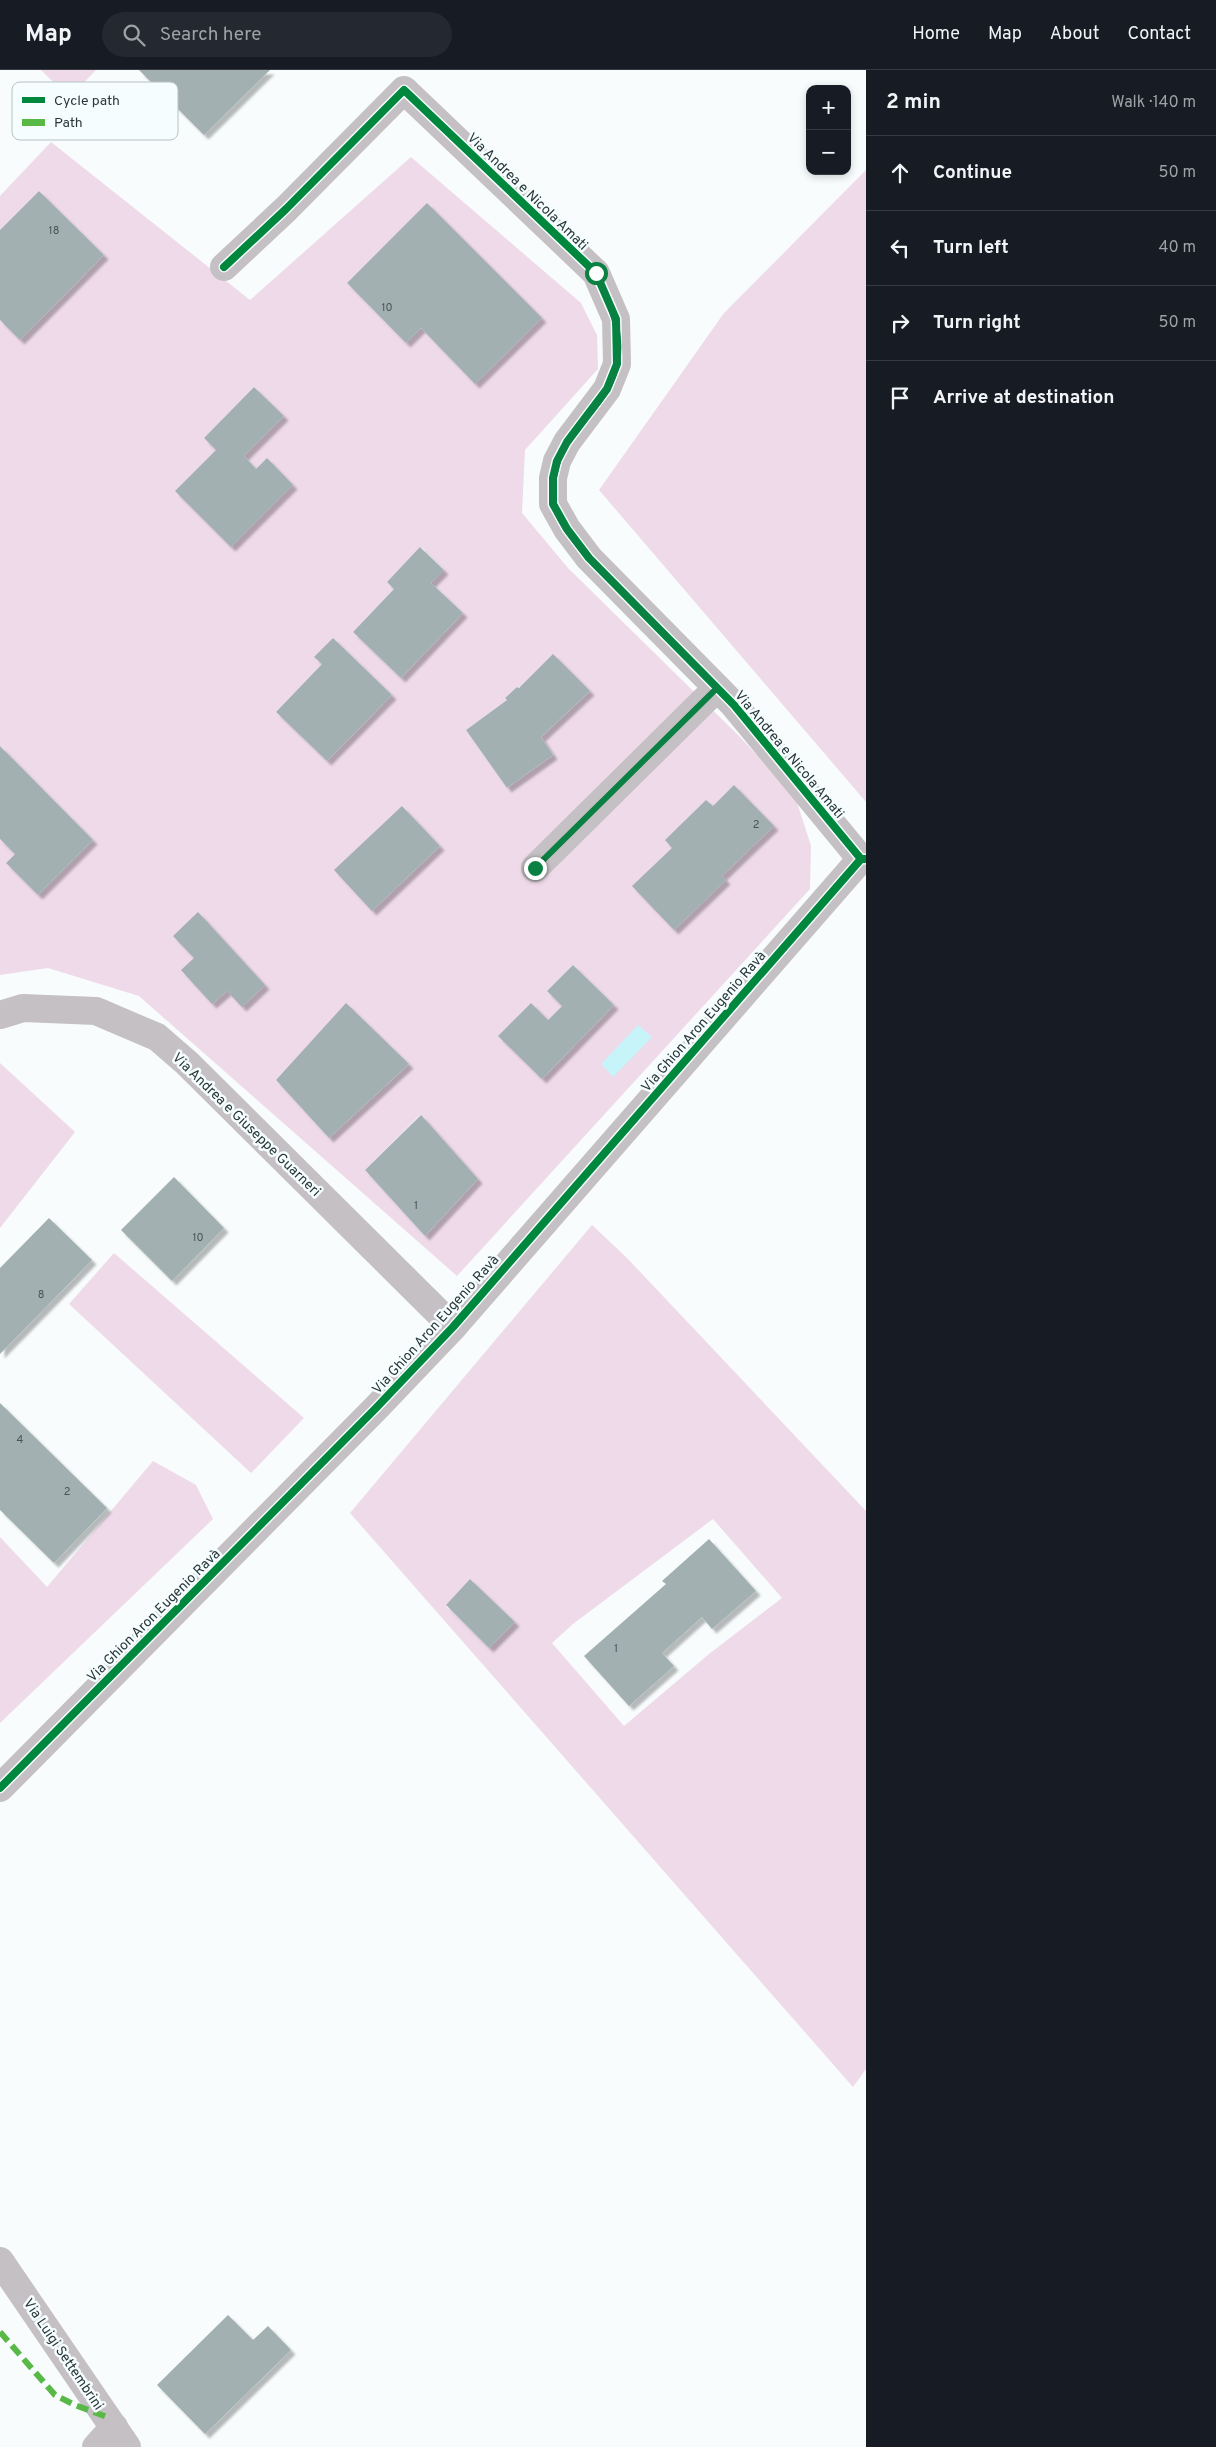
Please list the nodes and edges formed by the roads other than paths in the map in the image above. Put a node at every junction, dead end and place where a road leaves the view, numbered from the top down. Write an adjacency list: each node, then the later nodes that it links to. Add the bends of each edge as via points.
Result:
1 (224, 267): 2 (street, Via Andrea e Nicola Amati, via 404,90 596,273 616,319 617,364 607,389 567,442 557,461 553,504 589,558)
2 (717, 688): 3 (street, Via Andrea e Nicola Amati); 4 (street, Via Andrea e Nicola Amati)
3 (864, 859): 6 (street, Via Ghion Aron Eugenio Ravà)
4 (535, 868)
5 (0, 1015): 6 (street, Via Andrea e Giuseppe Guarneri, via 23,1008 96,1011 157,1037)
6 (453, 1327): 7 (street, Via Ghion Aron Eugenio Ravà)
7 (0, 1788)
8 (0, 2261): 9 (street, Via Luigi Settembrini)
9 (112, 2440)

